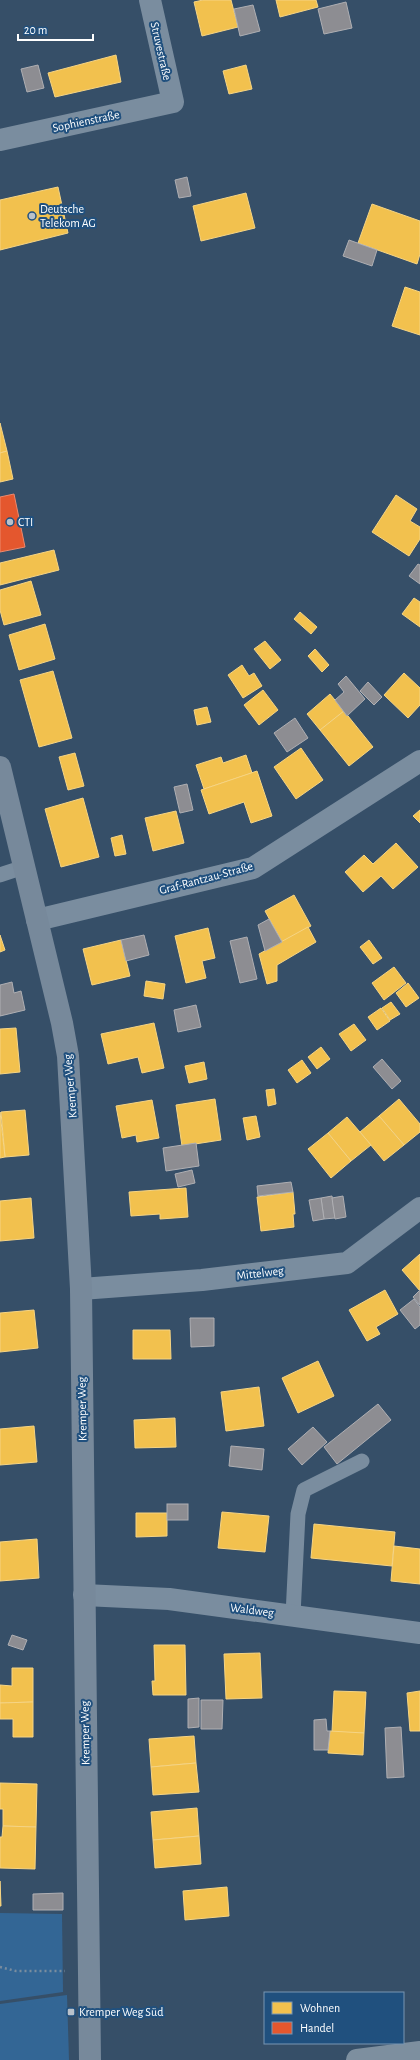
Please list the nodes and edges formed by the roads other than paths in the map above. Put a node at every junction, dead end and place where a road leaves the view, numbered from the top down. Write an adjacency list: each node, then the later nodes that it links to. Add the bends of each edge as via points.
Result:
1 (150, 0): 2 (street, Struvestraße)
2 (173, 102): 3 (street, Sophienstraße)
3 (0, 140)
4 (420, 761): 8 (street, Graf-Rantzau-Straße, via 253,868)
5 (0, 767): 6 (street, Kremper Weg)
6 (24, 867): 7 (lane); 8 (street, Kremper Weg)
7 (0, 875)
8 (36, 920): 10 (street, Kremper Weg, via 68,1056)
9 (420, 1208): 10 (street, Mittelweg, via 347,1263 202,1280)
10 (81, 1289): 12 (street, Kremper Weg)
11 (362, 1461): 13 (lane, via 304,1490 298,1514)
12 (84, 1595): 13 (street, Waldweg, via 169,1599); 16 (street, Kremper Weg)
13 (293, 1615): 14 (street, Waldweg)
14 (420, 1633)
15 (420, 2052): 17 (highway)
16 (90, 2060)
17 (357, 2060)

